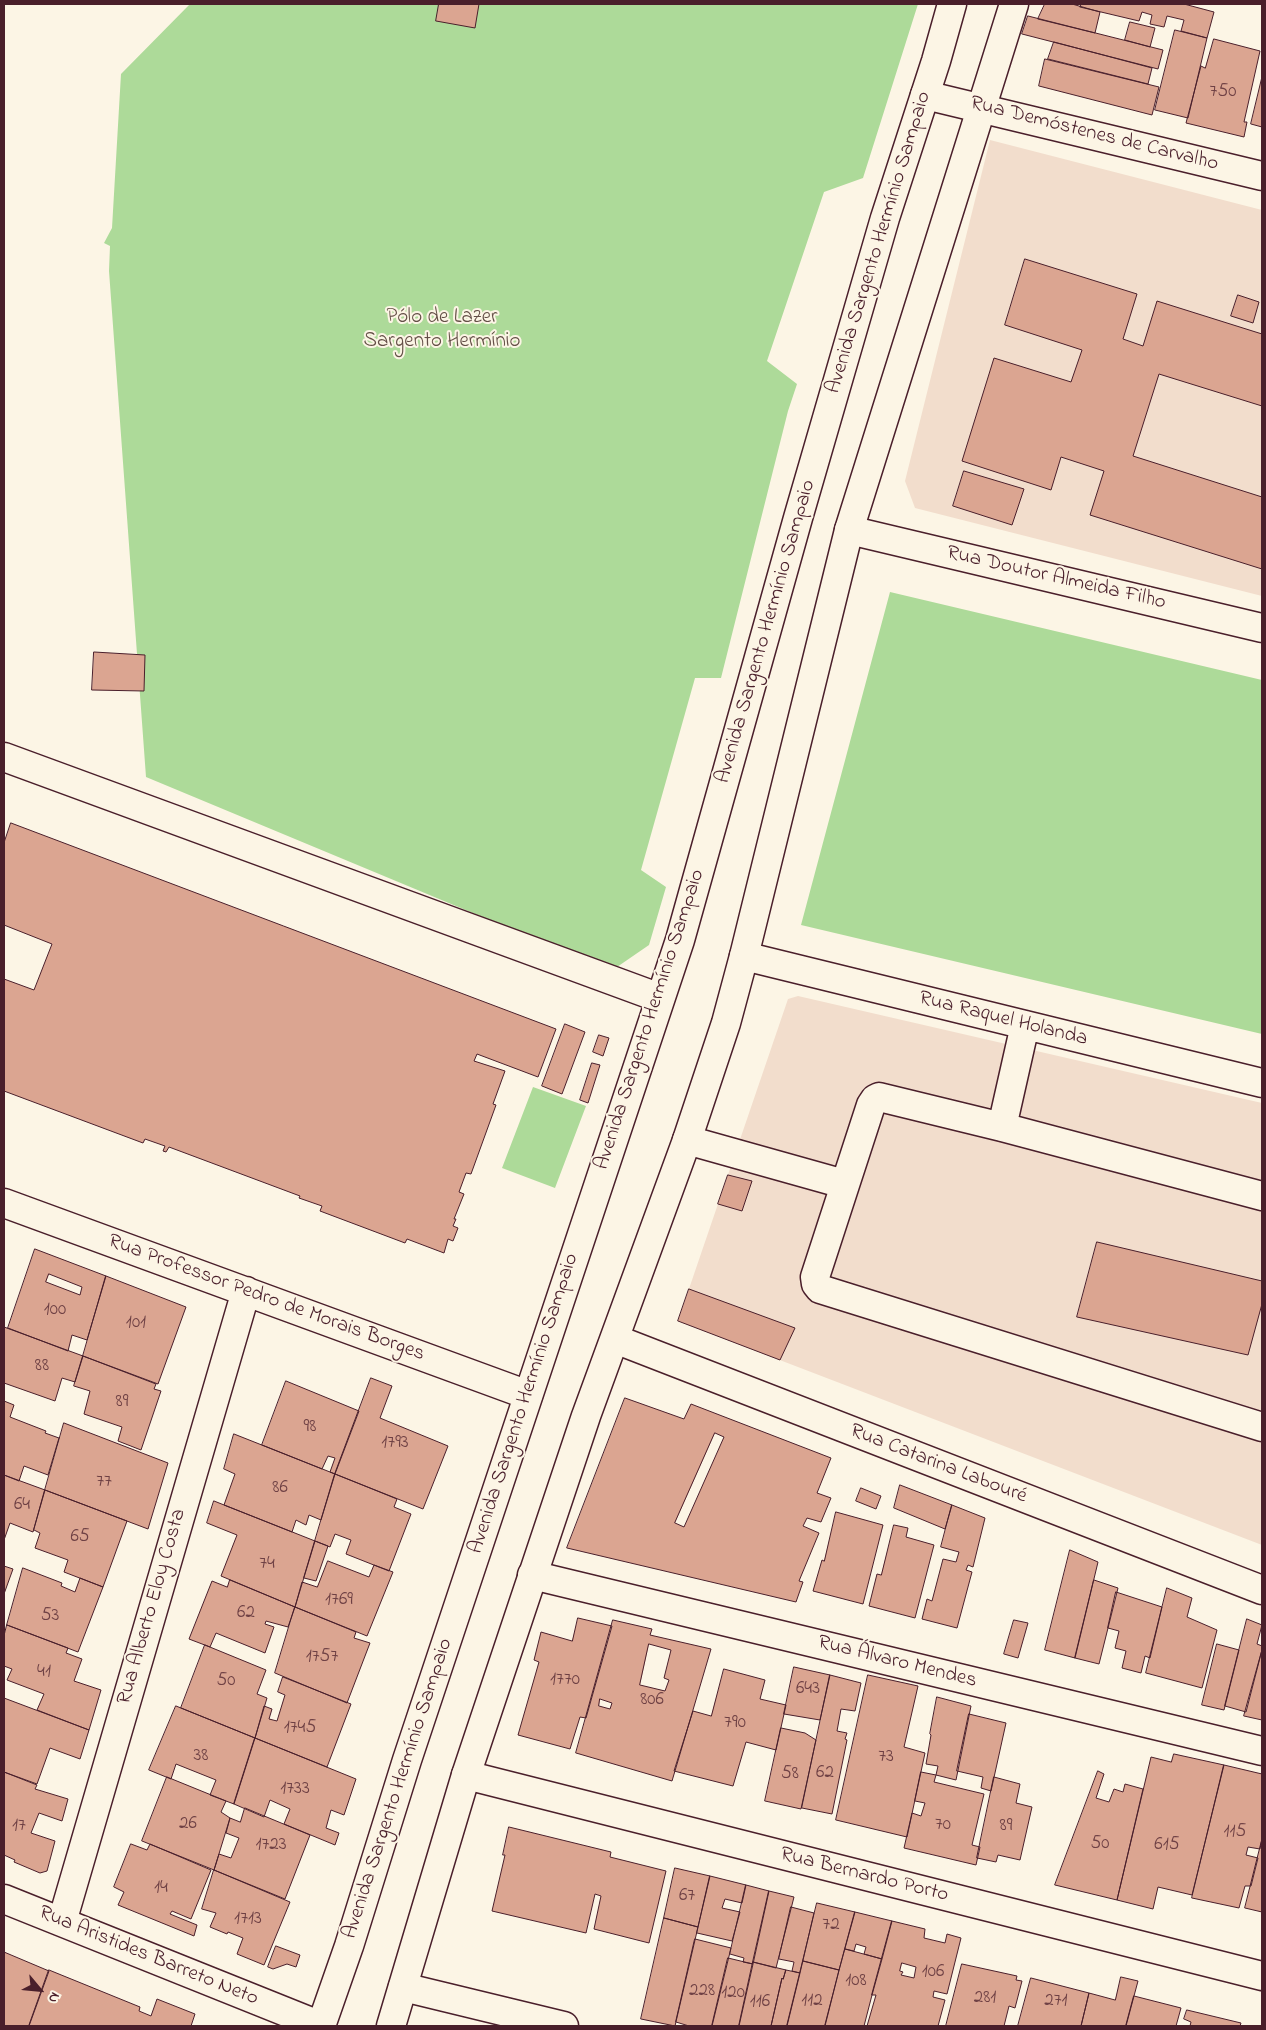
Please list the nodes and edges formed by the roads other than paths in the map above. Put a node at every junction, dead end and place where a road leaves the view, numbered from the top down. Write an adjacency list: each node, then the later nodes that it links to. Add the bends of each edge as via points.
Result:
1 (952, 4): 3 (street, Avenida Sargento Hermínio Sampaio)
2 (1014, 4): 4 (street)
3 (925, 94): 4 (street, Rua Demóstenes de Carvalho); 10 (street, Avenida Sargento Hermínio Sampaio, via 880,237 680,940)
4 (982, 108): 5 (street, Rua Demóstenes de Carvalho); 6 (street)
5 (1262, 176)
6 (849, 530): 7 (street, Rua Doutor Almeida Filho); 9 (street)
7 (1262, 628)
8 (4, 758): 10 (street)
9 (744, 956): 11 (street, Rua Raquel Holanda); 14 (street, via 726,1023)
10 (660, 998): 20 (street, Avenida Sargento Hermínio Sampaio)
11 (1025, 1026): 12 (street, Rua Raquel Holanda); 13 (street)
12 (1262, 1083)
13 (1002, 1127): 15 (street, via 879,1096 871,1104); 16 (street)
14 (687, 1140): 15 (street); 19 (street)
15 (844, 1184): 21 (street, via 815,1277 820,1289)
16 (1262, 1196)
17 (4, 1203): 18 (street, Rua Professor Pedro de Morais Borges)
18 (246, 1291): 20 (street, Rua Professor Pedro de Morais Borges); 27 (street, Rua Alberto Eloy Costa)
19 (615, 1338): 22 (street); 23 (street, Rua Catarina Labouré)
20 (528, 1395): 30 (street, Avenida Sargento Hermínio Sampaio)
21 (1262, 1427)
22 (532, 1575): 24 (street, Rua Álvaro Mendes); 25 (street)
23 (1262, 1590)
24 (1262, 1751)
25 (466, 1775): 28 (street, Rua Bernardo Porto); 29 (street)
26 (4, 1899): 27 (street, Rua Aristides Barreto Neto)
27 (62, 1922): 30 (street, Rua Aristides Barreto Neto)
28 (1262, 1976)
29 (403, 1987): 31 (street); 32 (street)
30 (321, 2026)
31 (391, 2026)
32 (564, 2026)

